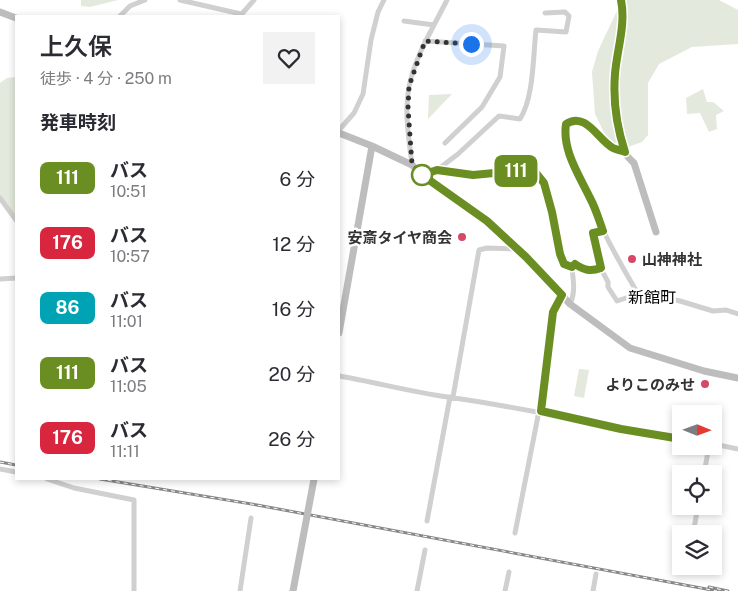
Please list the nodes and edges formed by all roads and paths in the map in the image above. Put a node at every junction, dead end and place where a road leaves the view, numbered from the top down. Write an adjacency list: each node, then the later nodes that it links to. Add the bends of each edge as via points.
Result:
1 (145, 0): 9 (street, via 130,6)
2 (180, 0): 10 (street)
3 (254, 0): 10 (street)
4 (384, 0): 15 (street, via 371,40 363,94)
5 (446, 0): 13 (street)
6 (621, 0): 19 (street, via 623,18 615,75 619,127)
7 (0, 12): 11 (street)
8 (545, 13): 21 (street, via 565,12 569,16 566,32 536,30 530,87 520,119 499,116)
9 (121, 15)
10 (241, 15)
11 (15, 18)
12 (404, 21): 13 (street)
13 (434, 25): 14 (street)
14 (425, 41): 17 (street, via 504,46 500,77 482,107); 20 (street, via 409,92)
15 (340, 131)
16 (340, 132): 18 (street)
17 (445, 143)
18 (372, 146): 20 (street); 36 (street)
19 (625, 152): 25 (street, via 612,148 579,120 566,124 572,161); 26 (street, via 634,163)
20 (412, 164): 22 (street)
21 (437, 170): 22 (street); 28 (street, via 473,175 525,170 536,173 544,183 560,254 564,264)
22 (422, 175): 27 (street, via 487,221)
23 (0, 198): 24 (street)
24 (15, 219)
25 (603, 231): 29 (street, via 593,233); 29 (street, via 638,294 617,302)
26 (656, 232)
27 (516, 249): 32 (street); 39 (street, via 479,250)
28 (572, 267): 29 (street, via 575,264 593,271); 34 (street, via 574,286)
29 (601, 268)
30 (15, 278): 31 (street)
31 (0, 279)
32 (562, 295): 34 (street); 40 (street, via 553,312)
33 (662, 300): 35 (street, via 662,297)
34 (570, 304): 38 (street, via 630,348)
35 (738, 314)
36 (340, 327)
37 (340, 376): 39 (street)
38 (738, 378)
39 (451, 397): 40 (street); 49 (street)
40 (540, 411): 41 (street); 50 (street)
41 (672, 438)
42 (722, 446): 43 (street)
43 (738, 449)
44 (0, 469): 45 (street)
45 (15, 472)
46 (50, 480): 54 (street, via 134,500)
47 (314, 480): 56 (street, bridge)
48 (251, 518): 55 (street)
49 (427, 522)
50 (515, 534)
51 (425, 550): 57 (street)
52 (508, 572): 58 (street)
53 (596, 574): 59 (street)
54 (134, 591)
55 (240, 591)
56 (293, 591)
57 (417, 591)
58 (505, 591)
59 (593, 591)

